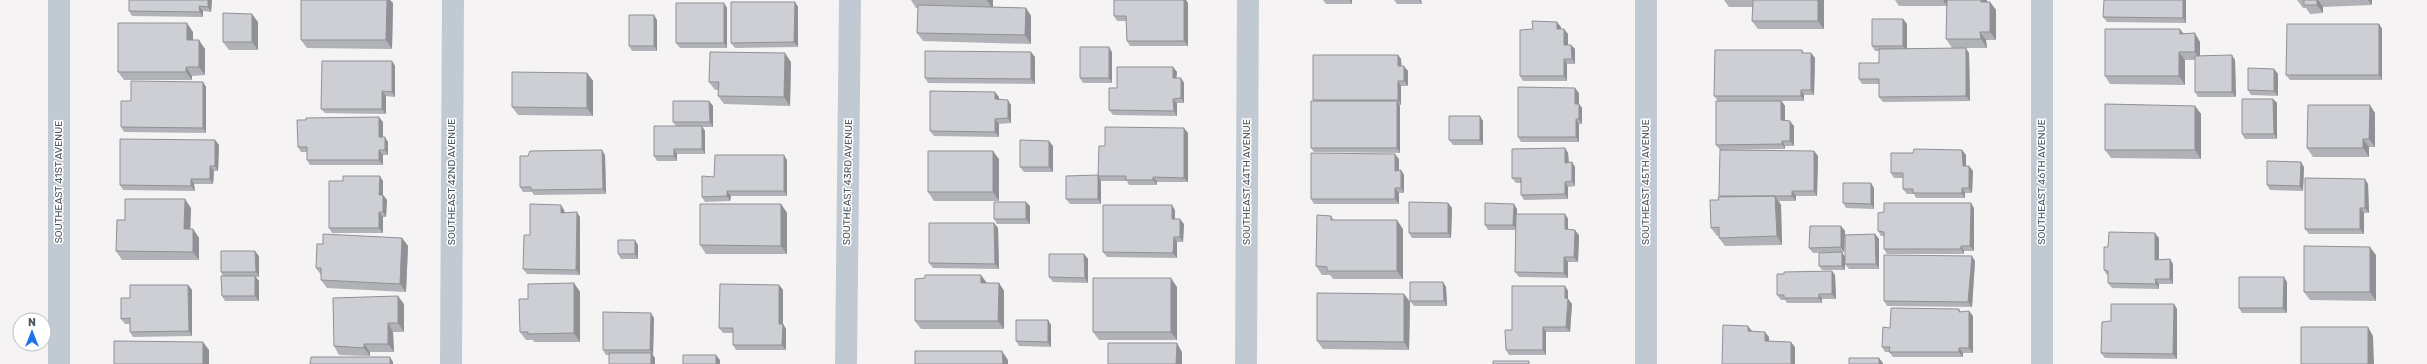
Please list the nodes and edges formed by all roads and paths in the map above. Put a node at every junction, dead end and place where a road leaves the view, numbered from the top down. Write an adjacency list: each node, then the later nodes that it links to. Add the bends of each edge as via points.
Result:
1 (59, 0): 7 (street, SOUTHEAST 41ST AVENUE)
2 (453, 0): 8 (street, SOUTHEAST 42ND AVENUE)
3 (850, 0): 9 (street, SOUTHEAST 43RD AVENUE)
4 (1248, 0): 10 (street, SOUTHEAST 44TH AVENUE)
5 (1646, 0): 11 (street, SOUTHEAST 45TH AVENUE)
6 (2042, 0): 12 (street, SOUTHEAST 46TH AVENUE)
7 (59, 364)
8 (451, 364)
9 (846, 364)
10 (1246, 364)
11 (1646, 364)
12 (2042, 364)

